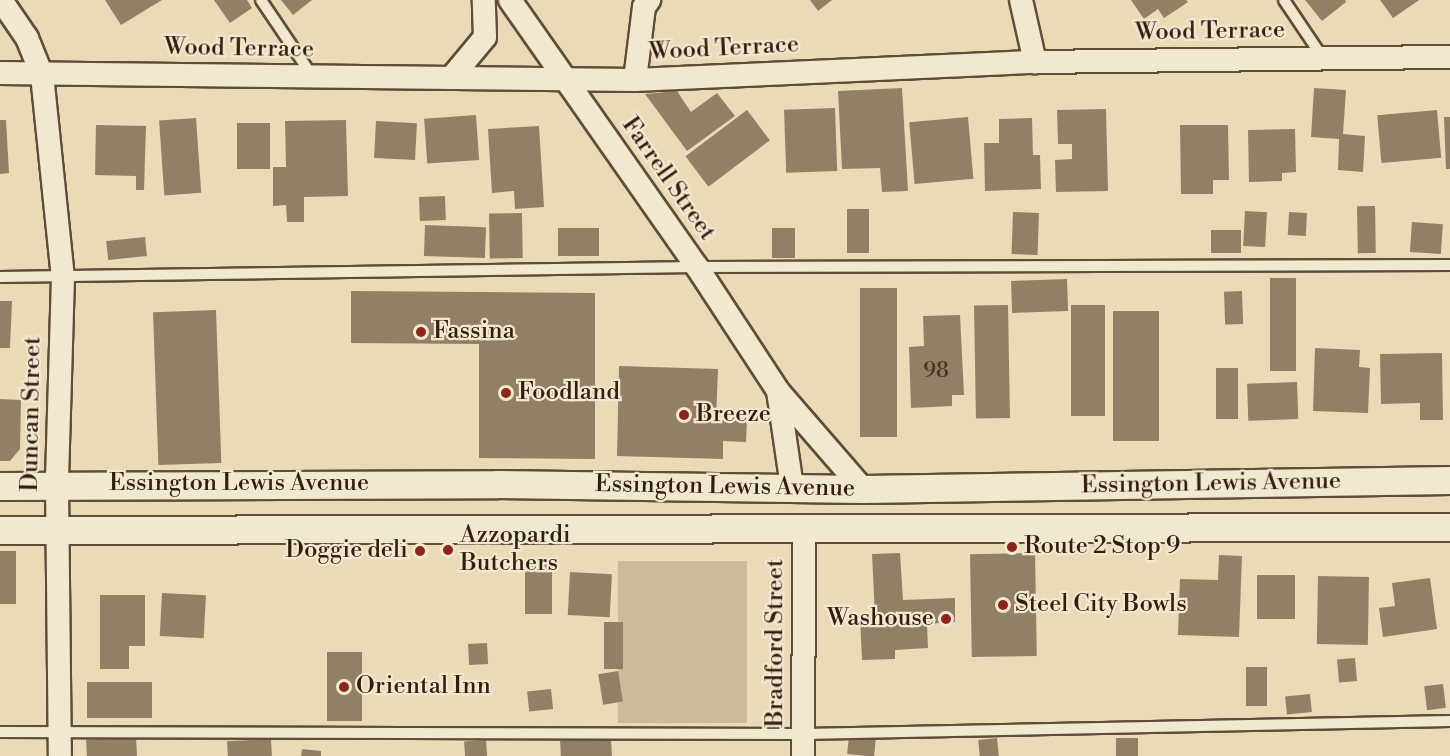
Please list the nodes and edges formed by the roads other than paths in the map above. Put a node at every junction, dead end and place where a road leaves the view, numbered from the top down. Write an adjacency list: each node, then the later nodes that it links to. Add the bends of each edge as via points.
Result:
1 (1, 0): 12 (street, Duncan Street, via 27,38)
2 (261, 0): 13 (lane)
3 (484, 0): 14 (street, via 484,37)
4 (510, 0): 15 (street, Farrell Street)
5 (649, 0): 16 (street, via 644,7)
6 (1021, 0): 10 (street)
7 (1284, 0): 9 (lane)
8 (1450, 57): 9 (street, Wood Terrace)
9 (1323, 58): 10 (street, Wood Terrace)
10 (1035, 62): 16 (street, Wood Terrace)
11 (0, 73): 12 (street, Wood Terrace)
12 (42, 75): 13 (street, Wood Terrace); 19 (street, Duncan Street)
13 (313, 77): 14 (street, Wood Terrace)
14 (451, 78): 15 (street, Wood Terrace)
15 (563, 78): 16 (street, Wood Terrace); 18 (street, Farrell Street)
16 (635, 80)
17 (1450, 265): 18 (lane)
18 (697, 267): 19 (lane); 21 (street, Farrell Street)
19 (63, 277): 20 (lane); 23 (street, Duncan Street)
20 (0, 278)
21 (778, 391): 25 (street, Farrell Street); 26 (street, Farrell Street)
22 (1450, 480): 26 (street, Essington Lewis Avenue)
23 (57, 484): 24 (street, Essington Lewis Avenue); 25 (street, Essington Lewis Avenue); 29 (street, Duncan Street)
24 (0, 486)
25 (792, 488): 26 (street, Essington Lewis Avenue); 30 (street)
26 (863, 489)
27 (1450, 527): 30 (street, Essington Lewis Avenue)
28 (0, 530): 29 (street, Essington Lewis Avenue)
29 (59, 530): 30 (street, Essington Lewis Avenue); 32 (street, Duncan Street)
30 (804, 530): 34 (street, Bradford Street)
31 (1450, 721): 34 (lane)
32 (60, 731): 33 (lane); 34 (lane); 35 (street, Duncan Street)
33 (0, 732)
34 (803, 745)
35 (60, 756)

